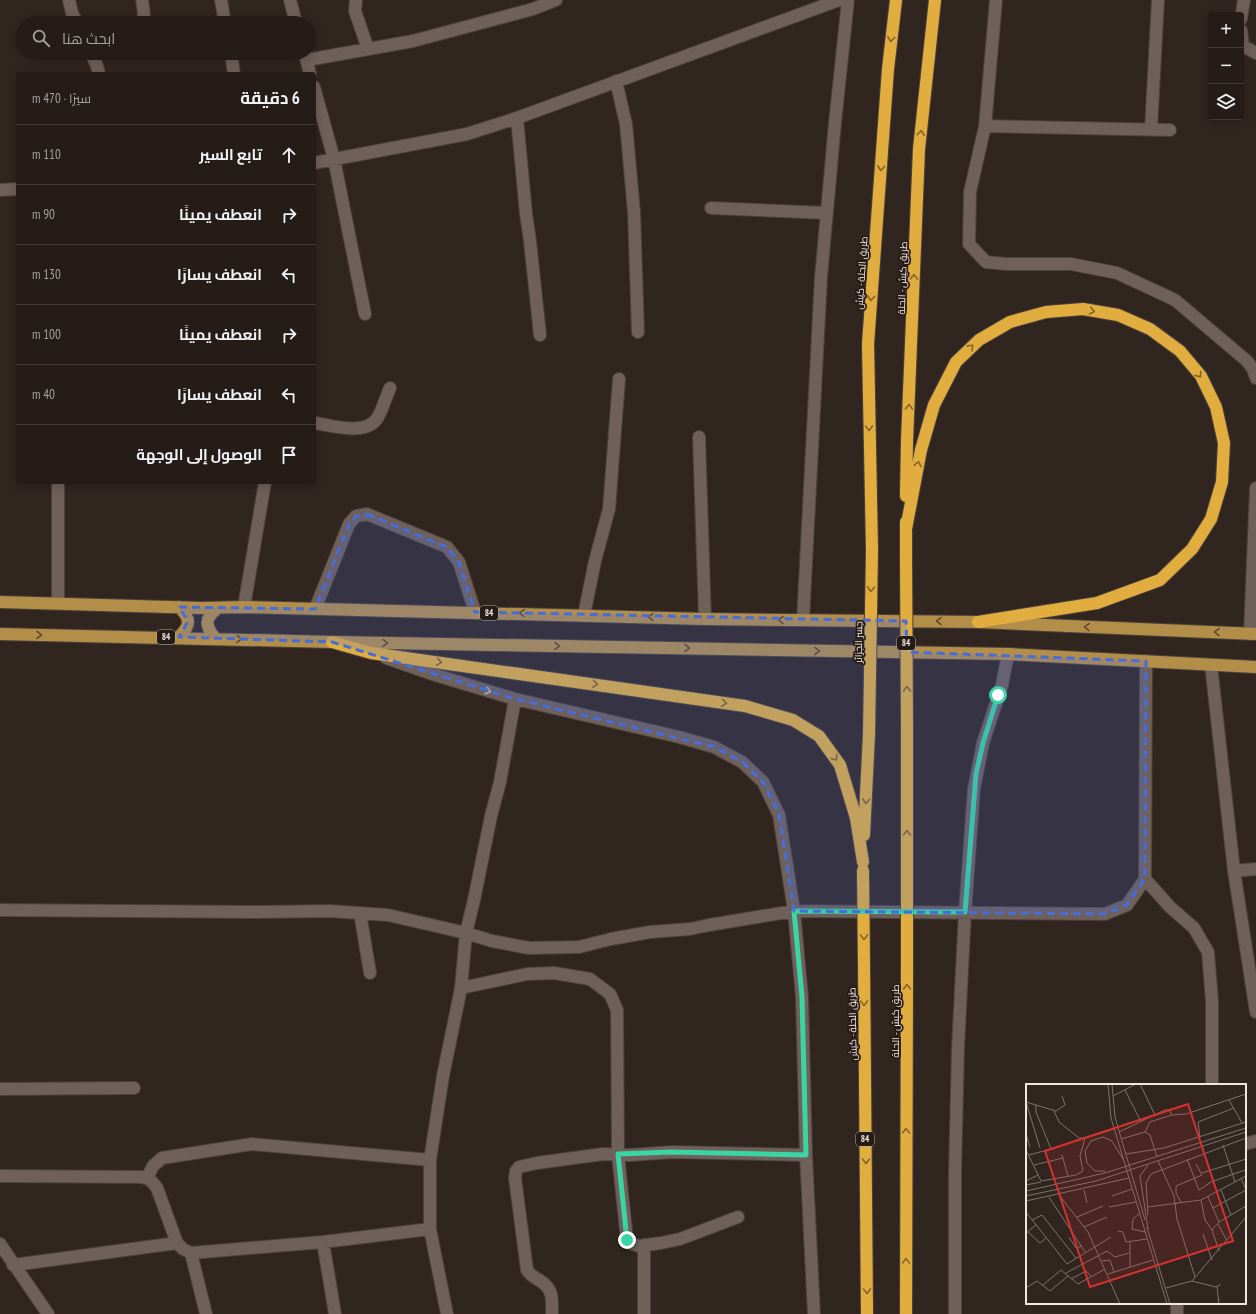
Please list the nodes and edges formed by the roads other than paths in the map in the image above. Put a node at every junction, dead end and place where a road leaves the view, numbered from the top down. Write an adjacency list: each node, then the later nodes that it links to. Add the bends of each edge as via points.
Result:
1 (69, 0): 15 (street)
2 (142, 0): 16 (street)
3 (221, 0): 17 (street)
4 (290, 0): 18 (street)
5 (356, 0): 20 (street, via 355,11)
6 (556, 0): 20 (street, via 533,9 413,41)
7 (839, 0): 29 (street)
8 (848, 0): 40 (street)
9 (896, 0): 53 (highway, طريق الحلة - كيش, one-way to 53, via 888,70 868,344)
10 (935, 0): 52 (highway, طريق كيش - الحلة, one-way to 10, via 918,162)
11 (996, 0): 32 (street)
12 (1158, 0): 33 (street)
13 (1244, 0): 14 (street)
14 (1242, 12)
15 (74, 16)
16 (144, 16)
17 (224, 16)
18 (294, 16)
19 (1244, 47): 21 (street)
20 (368, 49): 22 (street)
21 (1256, 53)
22 (316, 56)
23 (94, 60): 26 (street)
24 (232, 60): 27 (street)
25 (307, 60): 28 (street)
26 (98, 72)
27 (234, 72)
28 (310, 72)
29 (616, 81): 31 (street); 42 (street, via 626,124 634,212)
30 (316, 94): 35 (street)
31 (517, 118): 35 (street, via 467,134); 43 (street)
32 (985, 126): 33 (street); 44 (street, via 970,192 969,244 986,262 1071,264 1117,273 1175,300)
33 (1151, 129): 34 (street)
34 (1170, 130)
35 (334, 159): 36 (street); 41 (street)
36 (316, 163)
37 (16, 188): 38 (street)
38 (0, 190)
39 (711, 208): 40 (street)
40 (827, 213): 63 (street, via 820,285)
41 (365, 314)
42 (638, 332)
43 (540, 336)
44 (1255, 369)
45 (619, 379): 61 (street, via 608,509)
46 (390, 388): 47 (street, via 378,418 368,427 358,429)
47 (316, 423)
48 (699, 437): 62 (street)
49 (58, 484): 55 (street)
50 (265, 484): 57 (street)
51 (1256, 488): 66 (street)
52 (906, 530): 64 (highway, one-way to 64, via 921,450 934,405 956,362 978,340 1010,322 1046,312 1083,309 1118,315 1150,329 1180,351 1201,376 1216,407 1224,443 1222,482 1211,519 1192,549 1160,580 1097,603); 115 (highway, طريق كيش - الحلة / 84, one-way to 52, bridge)
53 (872, 550): 76 (highway, جسر الجزائر, one-way to 76, bridge)
54 (0, 602): 55 (main road, 84)
55 (58, 603): 56 (main road, 84)
56 (179, 607): 58 (main road, 84); 67 (main road, via 186,614 188,626)
57 (244, 607): 58 (main road, 84); 59 (main road, 84)
58 (218, 608): 68 (main road, via 211,613 207,623 208,630)
59 (315, 609): 60 (main road, 84); 60 (street, via 349,524 356,516 367,514 448,547 459,562)
60 (475, 612): 61 (main road, 84, one-way to 60)
61 (584, 615): 62 (main road, 84, one-way to 61)
62 (705, 619): 63 (main road, 84, one-way to 62)
63 (803, 620): 64 (main road, 84, one-way to 63)
64 (978, 622): 66 (main road, one-way to 64)
65 (0, 634): 67 (main road, 84, one-way to 67)
66 (1253, 634)
67 (179, 637): 68 (main road, 84)
68 (216, 638): 69 (main road, 84, one-way to 69)
69 (332, 642): 70 (highway); 71 (main road, one-way to 71)
70 (371, 653): 75 (street, one-way to 75); 77 (highway, one-way to 77, via 745,706 793,720 819,736 840,765 856,818)
71 (1008, 654): 72 (main road); 83 (street, via 1005,675 976,774)
72 (1146, 661): 73 (main road); 80 (street)
73 (1211, 665): 74 (main road); 79 (street)
74 (1256, 667)
75 (514, 699): 82 (street, via 679,737 714,747 742,762 763,782 779,815); 85 (street, via 500,782)
76 (869, 734): 77 (highway, طريق الحلة - كيش, one-way to 77)
77 (863, 866): 114 (highway, طريق الحلة - كيش / 84, one-way to 114, bridge)
78 (1256, 869): 79 (street)
79 (1234, 871): 88 (street)
80 (1145, 879): 83 (street, via 1127,905 1105,914); 89 (street, via 1170,907 1194,928 1208,952 1212,1001)
81 (0, 910): 84 (street)
82 (794, 911): 83 (street); 85 (street, via 690,930 650,932 579,947 529,948); 95 (street, via 802,997)
83 (965, 912): 116 (street, via 959,1025)
84 (360, 913): 85 (street, via 388,915); 86 (street)
85 (466, 933): 87 (street)
86 (370, 973)
87 (461, 988): 94 (street, via 528,974 554,973 590,978 610,994 617,1010); 96 (street, via 443,1076)
88 (1256, 1008)
89 (1212, 1084)
90 (134, 1088): 91 (street)
91 (0, 1089)
92 (1256, 1141): 93 (street)
93 (1246, 1144)
94 (618, 1154): 95 (street, via 672,1152); 104 (street, via 627,1240 632,1244); 111 (street, via 537,1163 519,1167 516,1171 527,1270 552,1294)
95 (806, 1155): 113 (street)
96 (430, 1160): 98 (street, via 252,1144 162,1158 153,1166); 100 (street)
97 (0, 1176): 98 (street)
98 (147, 1178): 102 (street, via 152,1180 157,1188)
99 (738, 1217): 104 (street, via 680,1239)
100 (430, 1229): 101 (street); 110 (street)
101 (323, 1242): 105 (street); 109 (street)
102 (177, 1243): 105 (street); 106 (street)
103 (0, 1244): 106 (street)
104 (644, 1245): 112 (street)
105 (191, 1254): 108 (street)
106 (13, 1265): 107 (street)
107 (48, 1314)
108 (206, 1314)
109 (335, 1314)
110 (447, 1314)
111 (552, 1314)
112 (644, 1314)
113 (814, 1314)
114 (867, 1314)
115 (906, 1314)
116 (955, 1314)

